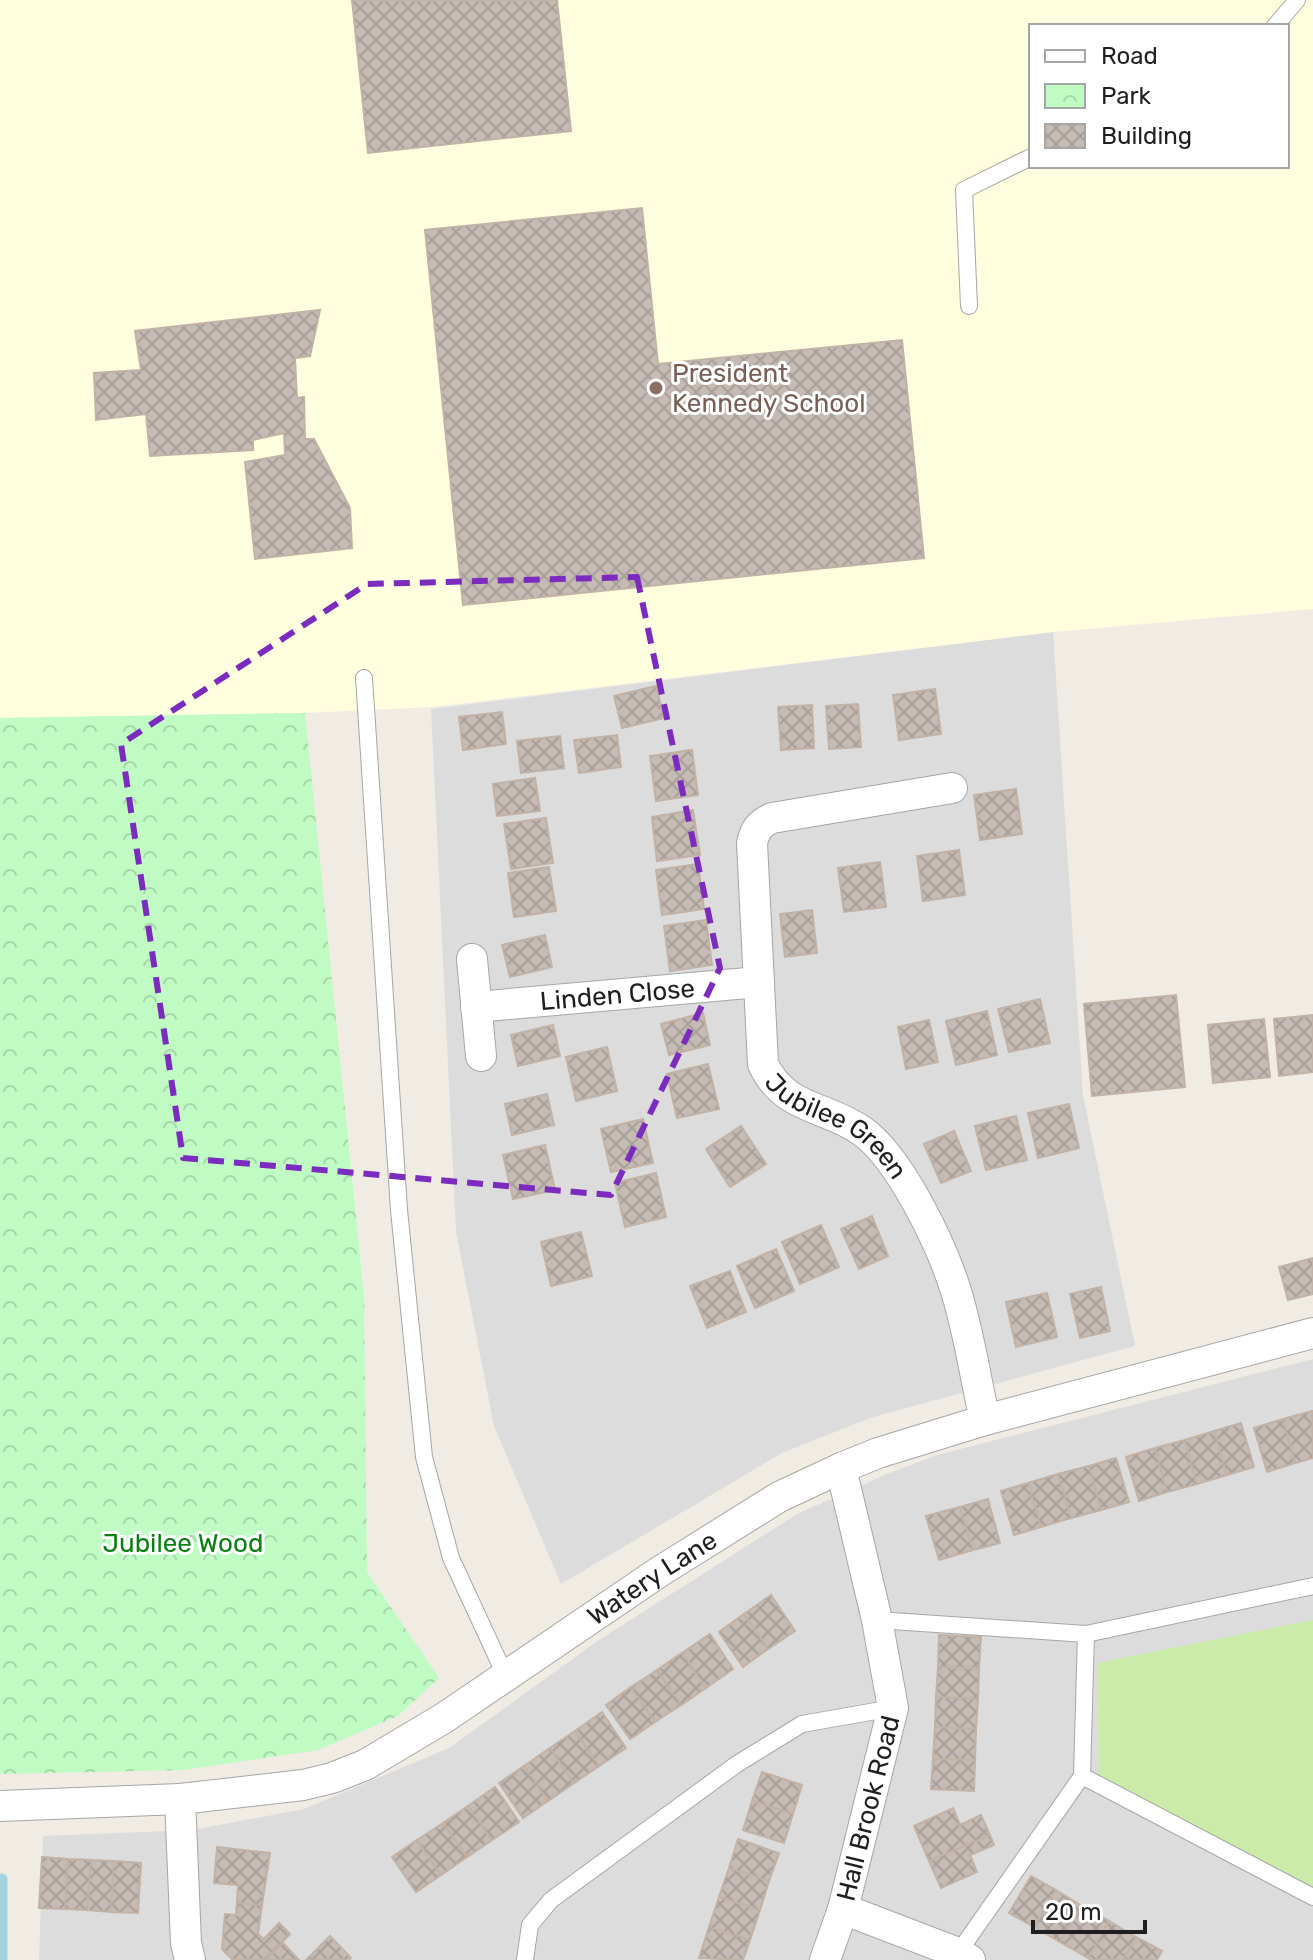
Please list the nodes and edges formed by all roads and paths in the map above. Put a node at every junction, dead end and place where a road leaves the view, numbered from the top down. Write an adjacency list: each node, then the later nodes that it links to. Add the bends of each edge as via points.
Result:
1 (1297, 0): 2 (lane)
2 (1277, 24)
3 (1029, 158): 4 (lane, via 964,190)
4 (969, 306)
5 (364, 678): 17 (lane, via 399,1210 424,1457 451,1558)
6 (952, 788): 8 (street, Jubilee Green, via 761,823 752,843)
7 (472, 959): 9 (street)
8 (759, 982): 9 (street, Linden Close); 12 (street, Jubilee Green, via 763,1064 770,1079 803,1105 862,1131 899,1172 925,1219 955,1288)
9 (476, 1007): 10 (street)
10 (481, 1056)
11 (1313, 1333): 12 (street, Watery Lane)
12 (985, 1420): 13 (street, Watery Lane)
13 (841, 1468): 15 (street, Hall Brook Road); 17 (street, Watery Lane, via 766,1505)
14 (1313, 1586): 16 (lane)
15 (877, 1620): 16 (lane); 18 (street, Hall Brook Road)
16 (1086, 1634): 19 (lane)
17 (506, 1677): 20 (street, Watery Lane, via 365,1765 332,1778)
18 (893, 1708): 23 (street, Hall Brook Road); 26 (lane, via 802,1724 737,1764 551,1900 530,1925)
19 (1082, 1776): 22 (lane); 24 (lane)
20 (180, 1799): 21 (street, Watery Lane); 25 (street)
21 (0, 1806)
22 (1313, 1897)
23 (843, 1909): 24 (street); 27 (street, Hall Brook Road)
24 (964, 1956)
25 (190, 1960)
26 (525, 1960)
27 (825, 1960)

